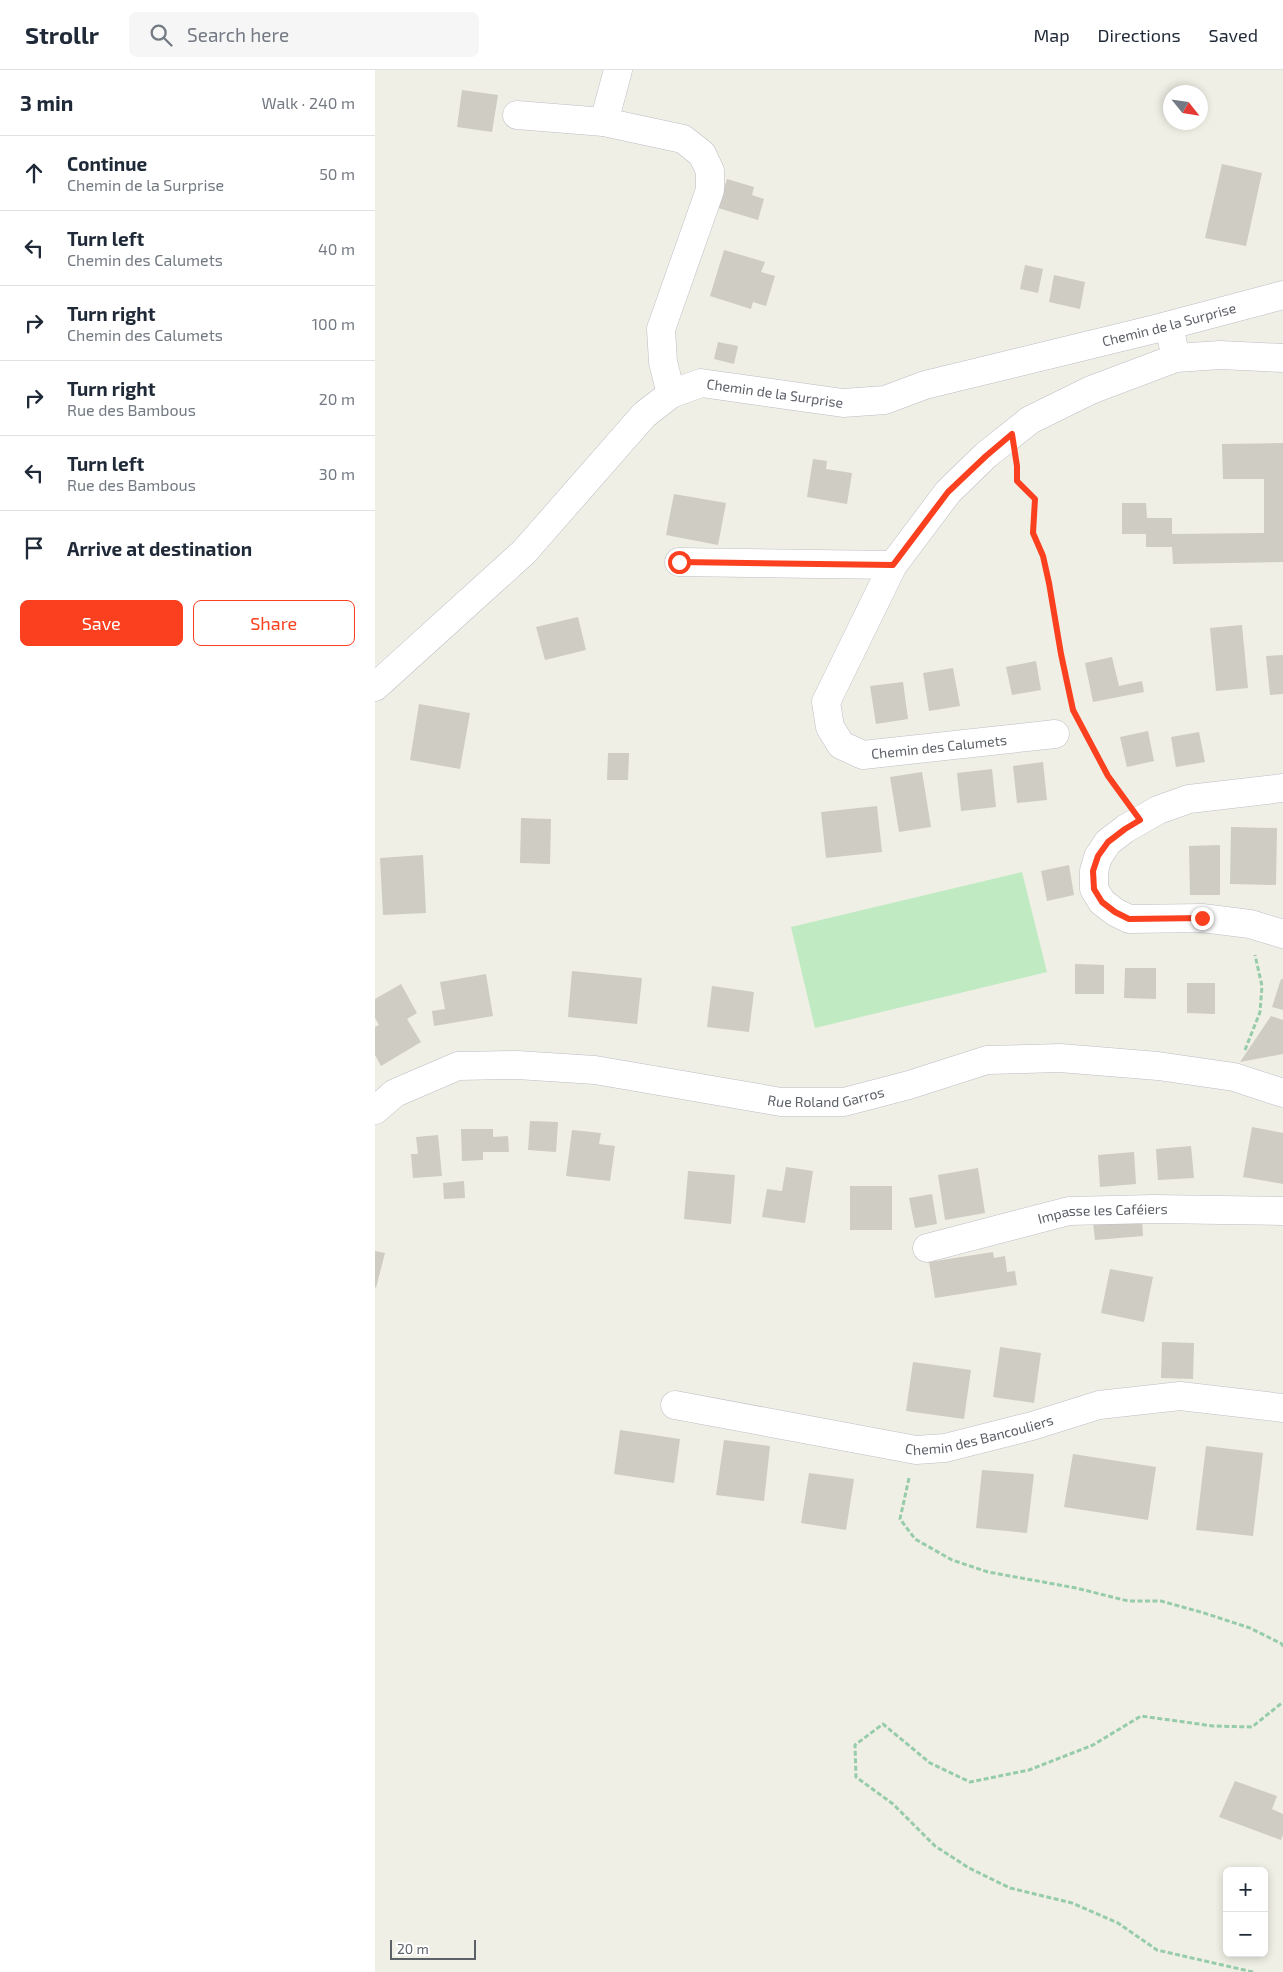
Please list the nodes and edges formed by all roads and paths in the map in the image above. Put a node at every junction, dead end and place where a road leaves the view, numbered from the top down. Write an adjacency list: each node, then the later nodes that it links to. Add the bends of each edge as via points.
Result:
1 (618, 70): 3 (street)
2 (517, 114): 3 (street)
3 (604, 122): 8 (street, via 683,139 702,154 710,171 710,190 661,329 663,362)
4 (1283, 295): 5 (street, Chemin de la Surprise)
5 (1169, 326): 6 (street); 8 (street, Chemin de la Surprise, via 925,385 885,400 843,403 701,383)
6 (1176, 358): 7 (street, Chemin des Calumets); 9 (street, Chemin des Calumets, via 1091,390 1030,420)
7 (1283, 358)
8 (671, 394): 12 (street, Chemin de la Surprise, via 644,415 524,552)
9 (1012, 434): 11 (street, Chemin des Calumets, via 948,492); 13 (path, via 1017,481 1035,499 1033,533 1043,556 1065,674)
10 (679, 562): 11 (street)
11 (893, 565): 15 (street, Chemin des Calumets, via 826,702 830,727 841,745 863,755)
12 (375, 687)
13 (1077, 716)
14 (1080, 723): 17 (path, via 1108,776)
15 (1055, 734)
16 (1283, 788): 17 (street, via 1189,799)
17 (1140, 820): 18 (street, via 1108,842 1098,856 1093,871 1094,889 1102,902 1129,919 1202,918 1251,924)
18 (1283, 934)
19 (1255, 952): 20 (path, via 1263,986 1260,1012)
20 (1243, 1054)
21 (1283, 1093): 22 (street, Rue Roland Garros, via 1234,1077 1158,1066 1060,1058 987,1060 844,1102 781,1102 595,1070 517,1065 458,1066 395,1093)
22 (375, 1110)
23 (1283, 1212): 24 (street, Impasse les Caféiers, via 1069,1211)
24 (927, 1248)
25 (675, 1405): 27 (street, Chemin des Bancouliers)
26 (1283, 1408): 27 (street, Chemin des Bancouliers, via 1180,1396 1099,1405 945,1448)
27 (916, 1450): 28 (path, via 900,1519 915,1539 952,1560 988,1572 1128,1601 1161,1602 1196,1610 1249,1628)
28 (1283, 1646)
29 (1283, 1702): 30 (path, via 1252,1727 1213,1726 1141,1716 1093,1745 1029,1770 970,1782 930,1763 883,1724 855,1745 856,1777 893,1804 935,1846 969,1868 1010,1888 1072,1903 1118,1923 1157,1950)
30 (1253, 1972)

